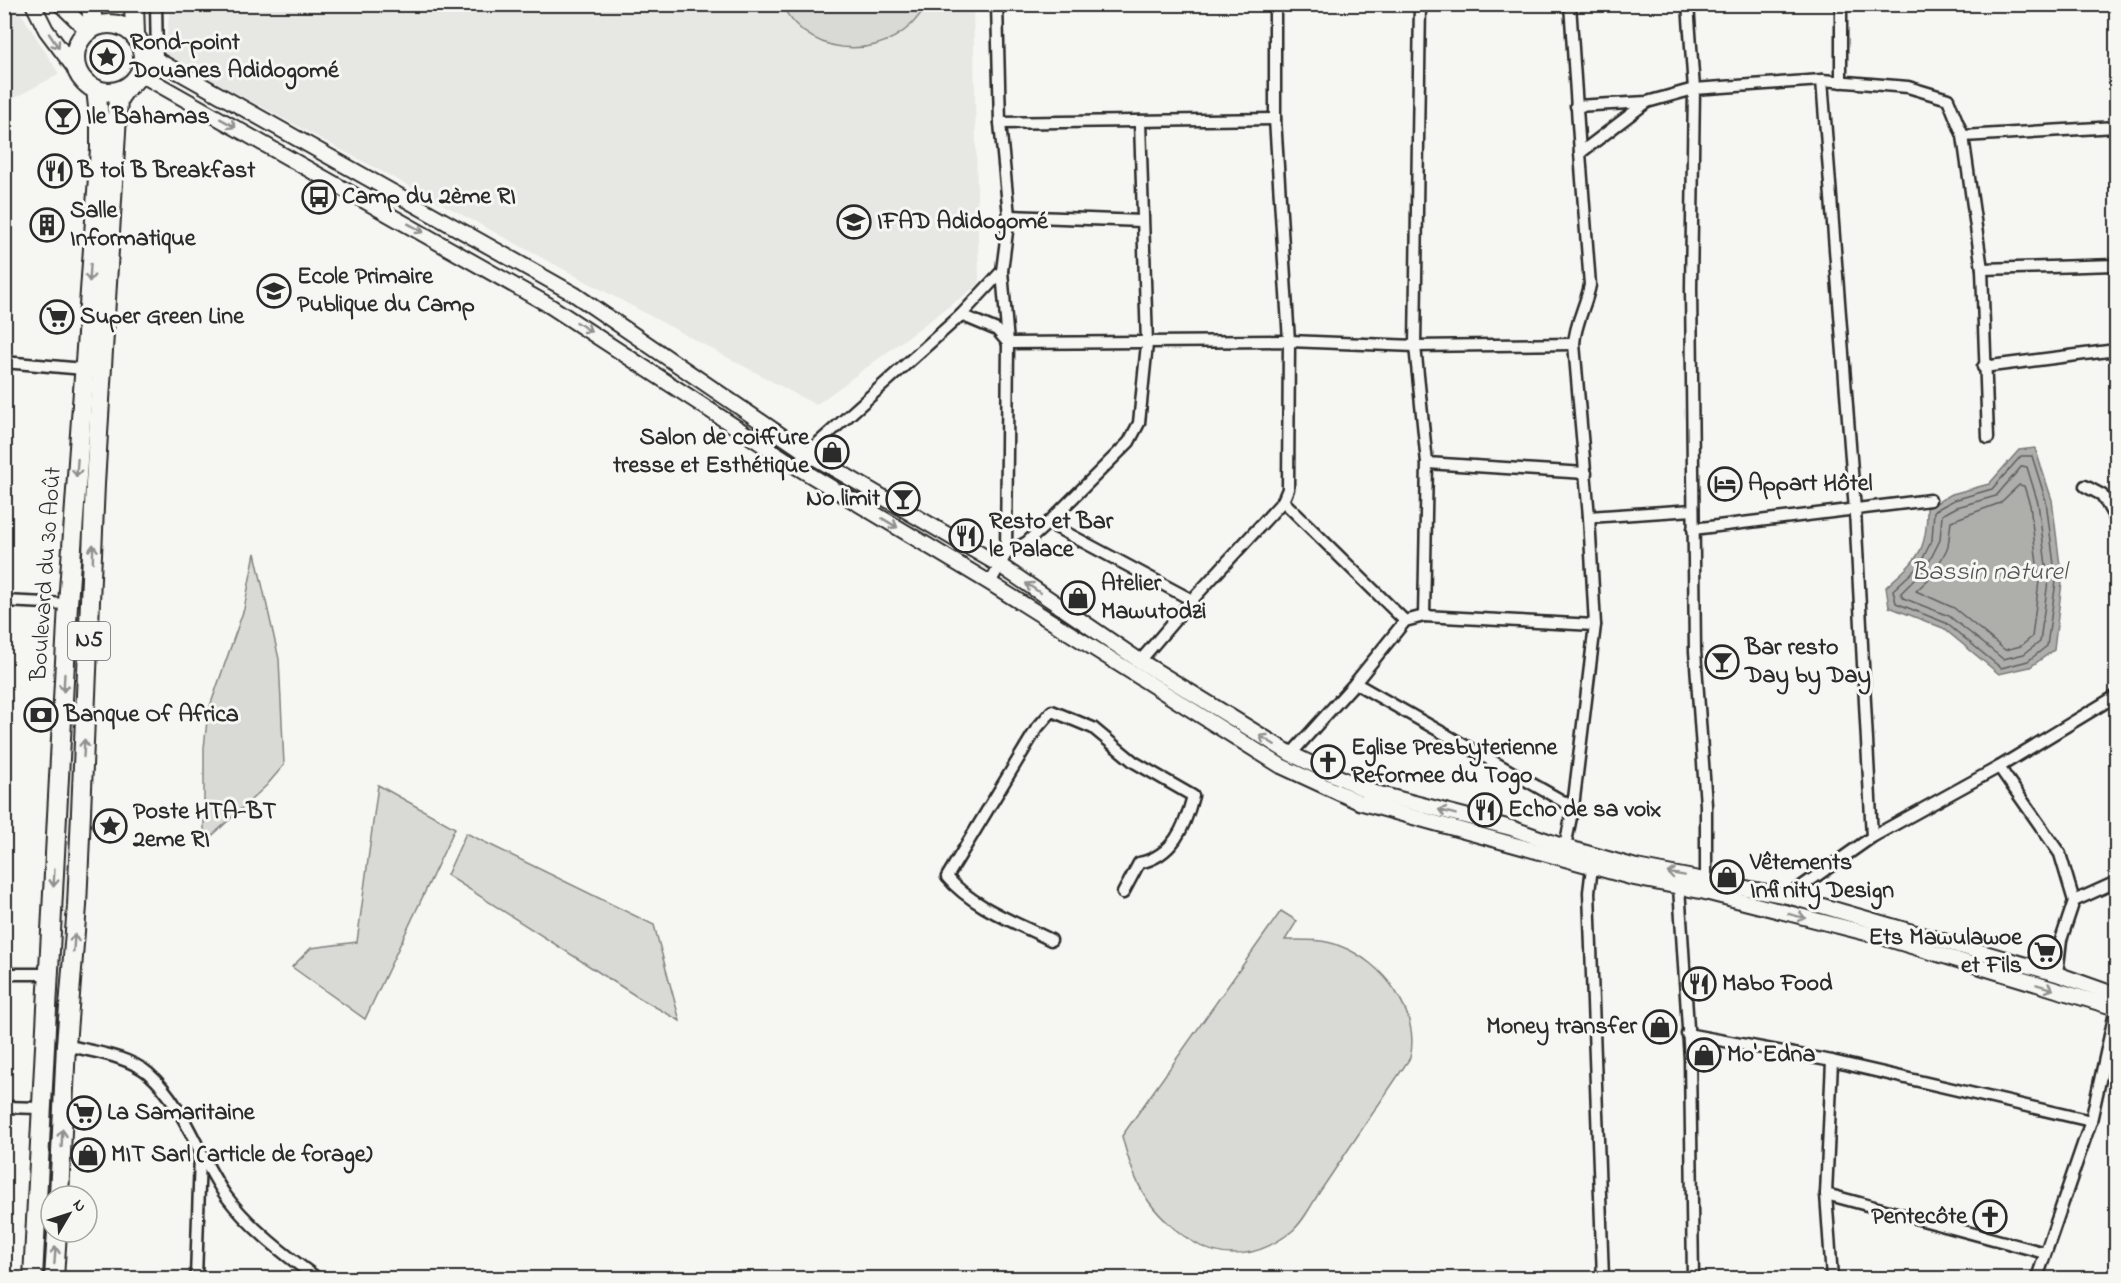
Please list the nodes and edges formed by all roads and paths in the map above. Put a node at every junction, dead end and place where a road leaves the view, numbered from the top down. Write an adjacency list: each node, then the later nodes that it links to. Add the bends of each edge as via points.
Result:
1 (33, 4): 15 (main road, one-way to 15, via 46,30)
2 (91, 4): 12 (highway)
3 (134, 4): 13 (highway)
4 (156, 4): 14 (street)
5 (997, 4): 26 (street)
6 (1275, 4): 24 (street)
7 (1420, 4): 40 (street)
8 (1570, 4): 23 (street)
9 (1688, 4): 21 (street)
10 (1841, 4): 18 (street)
11 (63, 6): 12 (main road)
12 (90, 29): 13 (highway, via 115,24); 15 (highway, via 75,53)
13 (135, 34): 14 (highway)
14 (150, 55): 16 (highway); 46 (main road, via 574,294)
15 (79, 74): 20 (highway)
16 (140, 74): 19 (highway, N5); 48 (main road, one-way to 48, via 547,304)
17 (1822, 80): 18 (street); 21 (street); 54 (street)
18 (1841, 82): 28 (street, via 1908,87 1948,99)
19 (126, 88): 20 (highway, via 111,92); 83 (highway, Boulevard du 30 Août / N5, one-way to 19, via 108,246 118,99)
20 (96, 89): 44 (highway, Boulevard du 30 Août / N5, one-way to 44, via 100,149)
21 (1694, 89): 22 (street); 53 (street)
22 (1647, 102): 23 (street); 29 (street)
23 (1576, 106): 29 (street)
24 (1275, 119): 25 (street); 36 (street)
25 (1140, 121): 26 (street); 31 (street)
26 (1000, 123): 30 (street)
27 (2116, 127): 28 (street)
28 (1963, 136): 33 (street)
29 (1580, 153): 39 (street, via 1590,285)
30 (1009, 216): 31 (street); 34 (street)
31 (1142, 221): 38 (street)
32 (2116, 265): 33 (street)
33 (1982, 269): 43 (street)
34 (1002, 271): 35 (street); 37 (street)
35 (962, 315): 37 (street, via 997,330); 46 (street)
36 (1289, 341): 38 (street); 40 (street); 52 (street, via 1288,489)
37 (1008, 343): 38 (street); 59 (street)
38 (1147, 344): 57 (street, via 1136,433)
39 (1574, 344): 40 (street); 49 (street)
40 (1415, 346): 47 (street)
41 (2116, 350): 43 (street)
42 (4, 362): 44 (street)
43 (1983, 367): 45 (street)
44 (84, 369): 63 (highway, Boulevard du 30 Août / N5, one-way to 63)
45 (1988, 438)
46 (807, 453): 48 (street); 59 (main road)
47 (1427, 463): 49 (street); 64 (street)
48 (797, 467): 60 (main road, one-way to 60)
49 (1586, 472): 55 (street)
50 (2085, 486): 56 (street, via 2102,495)
51 (1930, 500): 54 (street)
52 (1283, 501): 61 (street); 65 (street)
53 (1693, 510): 55 (street); 58 (street)
54 (1855, 510): 58 (street); 73 (street)
55 (1589, 517): 66 (street)
56 (2116, 519)
57 (1048, 523): 59 (street); 61 (street)
58 (1693, 529): 77 (street)
59 (1003, 560): 60 (street); 67 (main road, one-way to 59)
60 (990, 583): 75 (main road, via 1281,766 1359,802)
61 (1192, 600): 67 (street)
62 (4, 601): 63 (street)
63 (68, 604): 82 (highway, Boulevard du 30 Août / N5, one-way to 82)
64 (1424, 616): 65 (street); 66 (street)
65 (1405, 621): 68 (street)
66 (1594, 625): 72 (street)
67 (1140, 661): 70 (main road, one-way to 67)
68 (1355, 682): 70 (street); 72 (street)
69 (2116, 696): 71 (street)
70 (1291, 754): 74 (main road, one-way to 70, via 1511,828 1368,791)
71 (1999, 767): 73 (street); 81 (street, via 2060,854)
72 (1573, 807): 74 (street)
73 (1872, 837): 80 (street)
74 (1565, 847): 77 (main road, one-way to 74)
75 (1592, 867): 78 (main road); 106 (street, via 1589,892)
76 (2116, 882): 81 (street)
77 (1706, 886): 78 (main road); 80 (main road); 89 (main road, one-way to 89)
78 (1678, 887): 90 (street)
79 (1123, 893): 84 (street, via 1139,862 1152,860 1170,848 1186,822 1193,796 1134,762 1093,728 1052,711 1037,728 947,877 992,911)
80 (1788, 896): 87 (main road)
81 (2074, 901): 87 (street, via 2061,940)
82 (52, 904): 83 (highway); 86 (highway, Boulevard du 30 Août / N5)
83 (77, 906): 91 (highway, Boulevard du 30 Août / N5, one-way to 83)
84 (1052, 940)
85 (4, 974): 86 (street)
86 (49, 974): 94 (highway, Boulevard du 30 Août / N5)
87 (2057, 974): 88 (main road)
88 (2116, 995)
89 (2116, 1008): 96 (street)
90 (1687, 1034): 92 (street); 107 (street)
91 (66, 1045): 95 (highway, Boulevard du 30 Août / N5); 97 (street, via 126,1061 146,1072 181,1114)
92 (1832, 1061): 96 (street); 99 (street)
93 (4, 1107): 94 (street)
94 (40, 1108): 95 (highway); 102 (highway, Boulevard du 30 Août / N5)
95 (64, 1110): 98 (highway, Boulevard du 30 Août / N5, one-way to 95)
96 (2091, 1121): 101 (street)
97 (200, 1154): 104 (street); 105 (street, via 246,1219)
98 (60, 1184)
99 (1826, 1194): 101 (street); 108 (street)
100 (56, 1244): 103 (highway, one-way to 100)
101 (2045, 1253): 109 (street)
102 (33, 1278)
103 (54, 1278)
104 (196, 1278)
105 (317, 1278)
106 (1603, 1278)
107 (1693, 1278)
108 (1832, 1278)
109 (2037, 1278)

